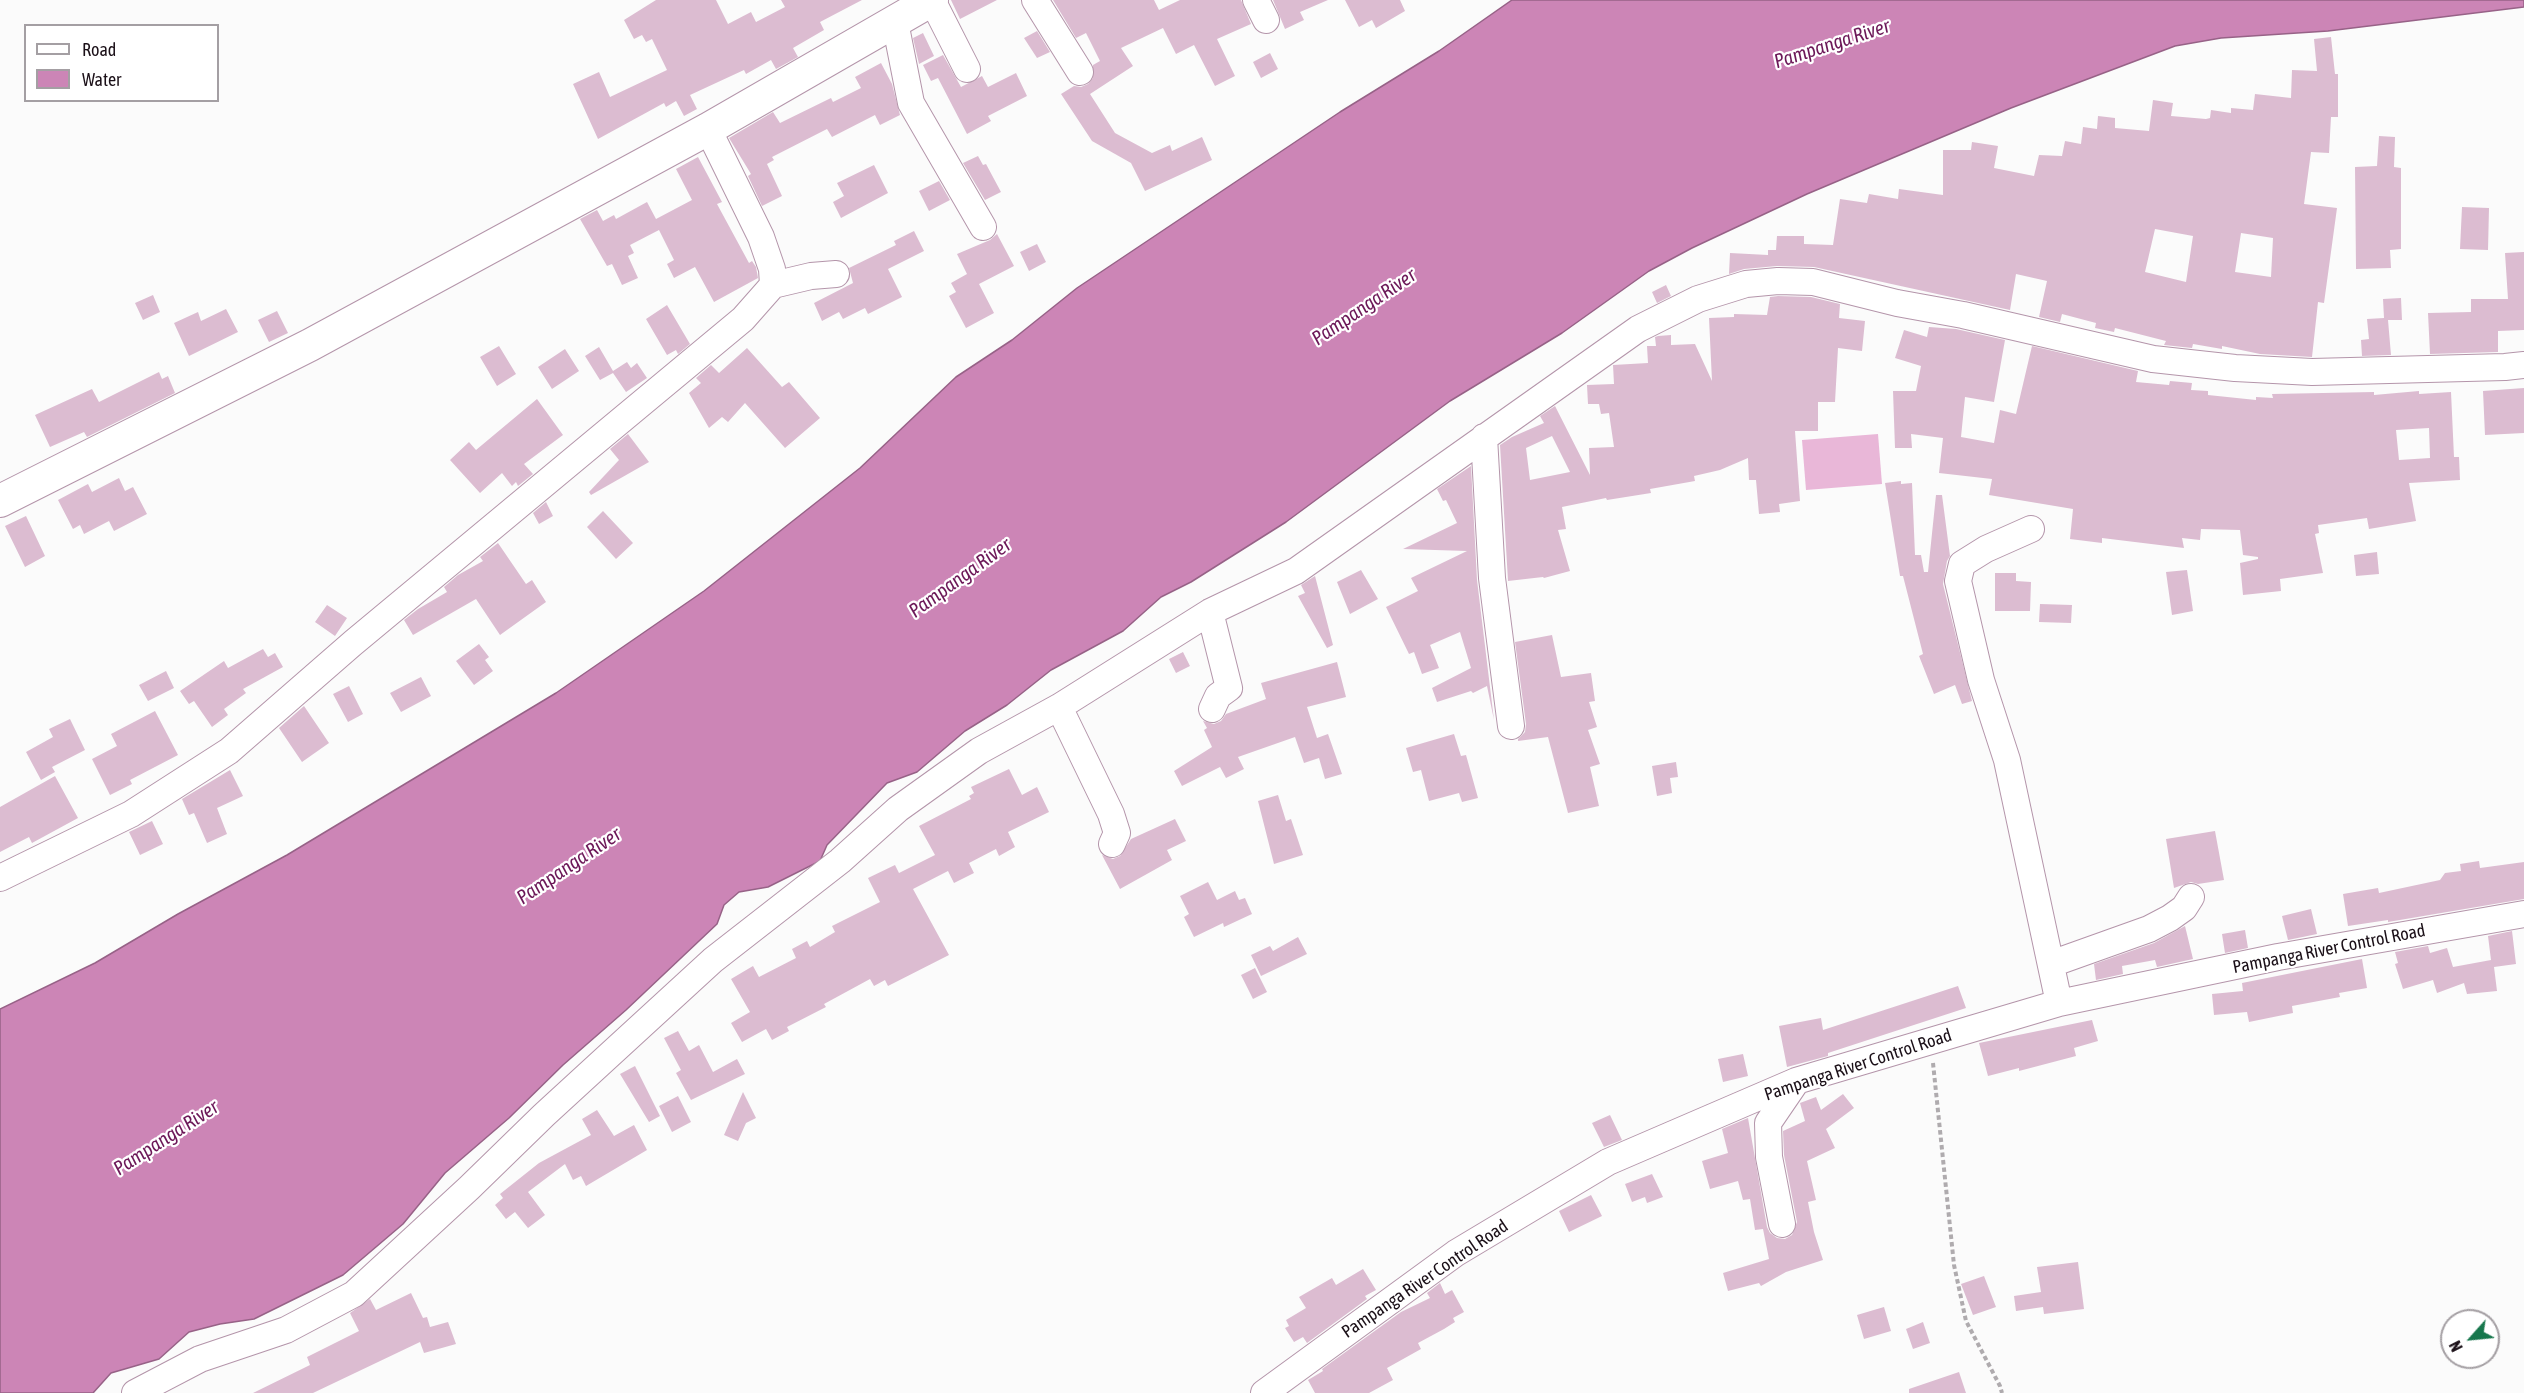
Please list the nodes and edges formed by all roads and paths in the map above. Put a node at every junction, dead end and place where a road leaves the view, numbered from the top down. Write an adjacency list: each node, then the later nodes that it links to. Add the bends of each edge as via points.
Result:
1 (932, 0): 3 (main road); 4 (street)
2 (1035, 0): 5 (street)
3 (895, 22): 6 (main road); 7 (street, via 911,103)
4 (967, 69)
5 (1080, 72)
6 (708, 129): 9 (street, via 761,237); 12 (main road, via 310,345)
7 (983, 227)
8 (836, 274): 9 (street)
9 (773, 285): 19 (street, via 743,319 229,751 131,814)
10 (2524, 365): 11 (street, via 2312,372 2165,361 1813,282 1778,281 1746,284 1668,312)
11 (1484, 437): 14 (street, via 1296,571); 17 (street, via 1492,578)
12 (0, 501)
13 (2031, 529): 22 (street, via 1962,564 1958,580 1981,680 2007,760)
14 (1210, 612): 15 (street); 16 (street, via 1229,688 1218,696)
15 (1059, 707): 18 (street, via 1111,814 1117,833); 27 (street, via 980,751 898,809 840,861 713,960 354,1294 286,1330 200,1359)
16 (1212, 709)
17 (1511, 726)
18 (1112, 844)
19 (0, 878)
20 (2191, 897): 22 (street, via 2184,908 2149,929)
21 (2524, 914): 23 (street, Pampanga River Control Road, via 2278,957)
22 (2051, 964): 23 (street)
23 (2059, 1003): 24 (street, Pampanga River Control Road)
24 (1931, 1041): 25 (street, Pampanga River Control Road); 29 (path, via 1954,1265 1966,1321)
25 (1796, 1082): 26 (street, via 1768,1123 1769,1157); 28 (street, Pampanga River Control Road, via 1608,1162 1456,1253)
26 (1782, 1224)
27 (135, 1393)
28 (1264, 1393)
29 (2002, 1393)

